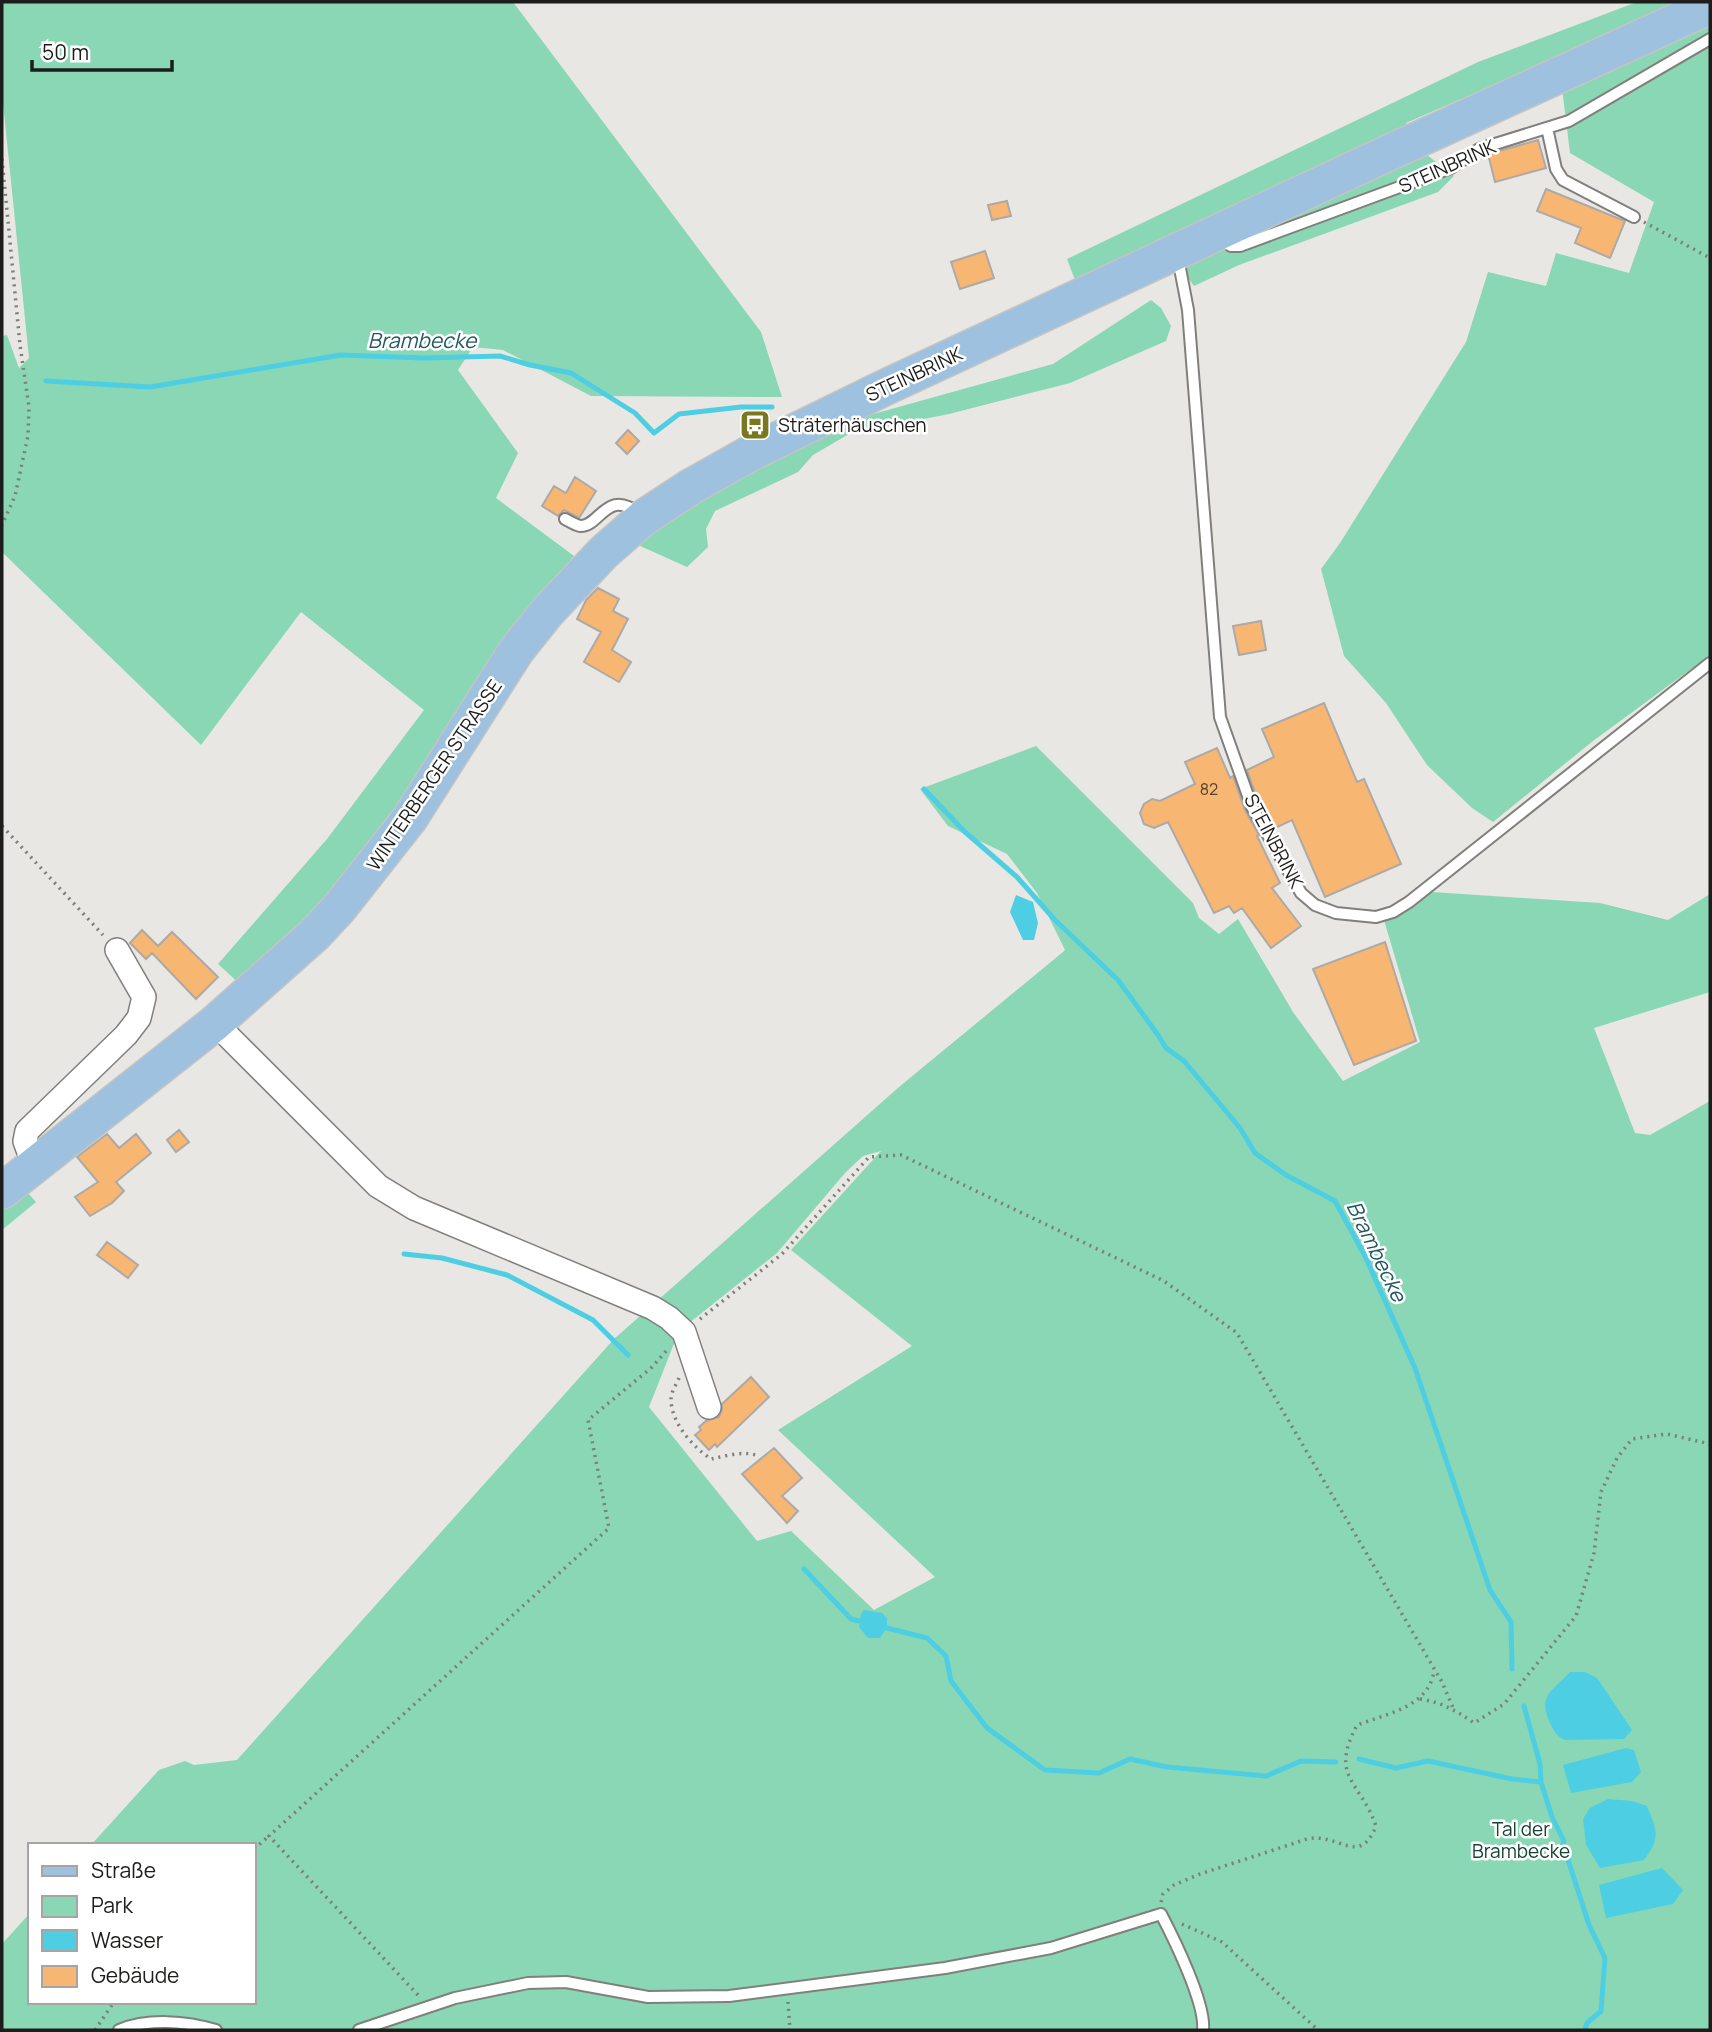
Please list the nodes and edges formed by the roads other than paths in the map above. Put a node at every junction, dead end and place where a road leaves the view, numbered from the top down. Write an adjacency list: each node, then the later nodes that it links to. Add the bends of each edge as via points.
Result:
1 (1710, 6): 5 (main road, STEINBRINK)
2 (1710, 39): 3 (lane, STEINBRINK, via 1569,121)
3 (1547, 128): 4 (lane, via 1563,180); 5 (lane, STEINBRINK, via 1479,149 1451,169 1240,246 1231,246)
4 (1634, 217)
5 (1214, 234): 6 (main road, STEINBRINK)
6 (1177, 250): 7 (main road, STEINBRINK, via 790,434); 10 (lane, STEINBRINK, via 1188,310 1220,717 1252,807 1301,893 1315,905 1376,918 1393,912)
7 (692, 486): 8 (main road, WINTERBERGER STRASSE)
8 (643, 518): 9 (lane, via 618,504 587,525); 12 (main road, WINTERBERGER STRASSE, via 573,583 516,651 410,818 340,907)
9 (565, 519)
10 (1710, 663)
11 (117, 950): 13 (street, via 144,997 139,1018 27,1131 25,1141)
12 (215, 1023): 13 (main road, WINTERBERGER STRASSE); 15 (street, via 378,1186 414,1208 669,1318 684,1332)
13 (34, 1166): 14 (main road, WINTERBERGER STRASSE)
14 (2, 1191)
15 (709, 1408)
16 (119, 2030): 17 (lane, via 160,2023)
17 (216, 2030)
18 (359, 2030): 19 (lane, via 428,2006 551,1981 648,1997 729,1996 945,1968 1051,1948 1161,1914 1202,2012)
19 (1203, 2030)

